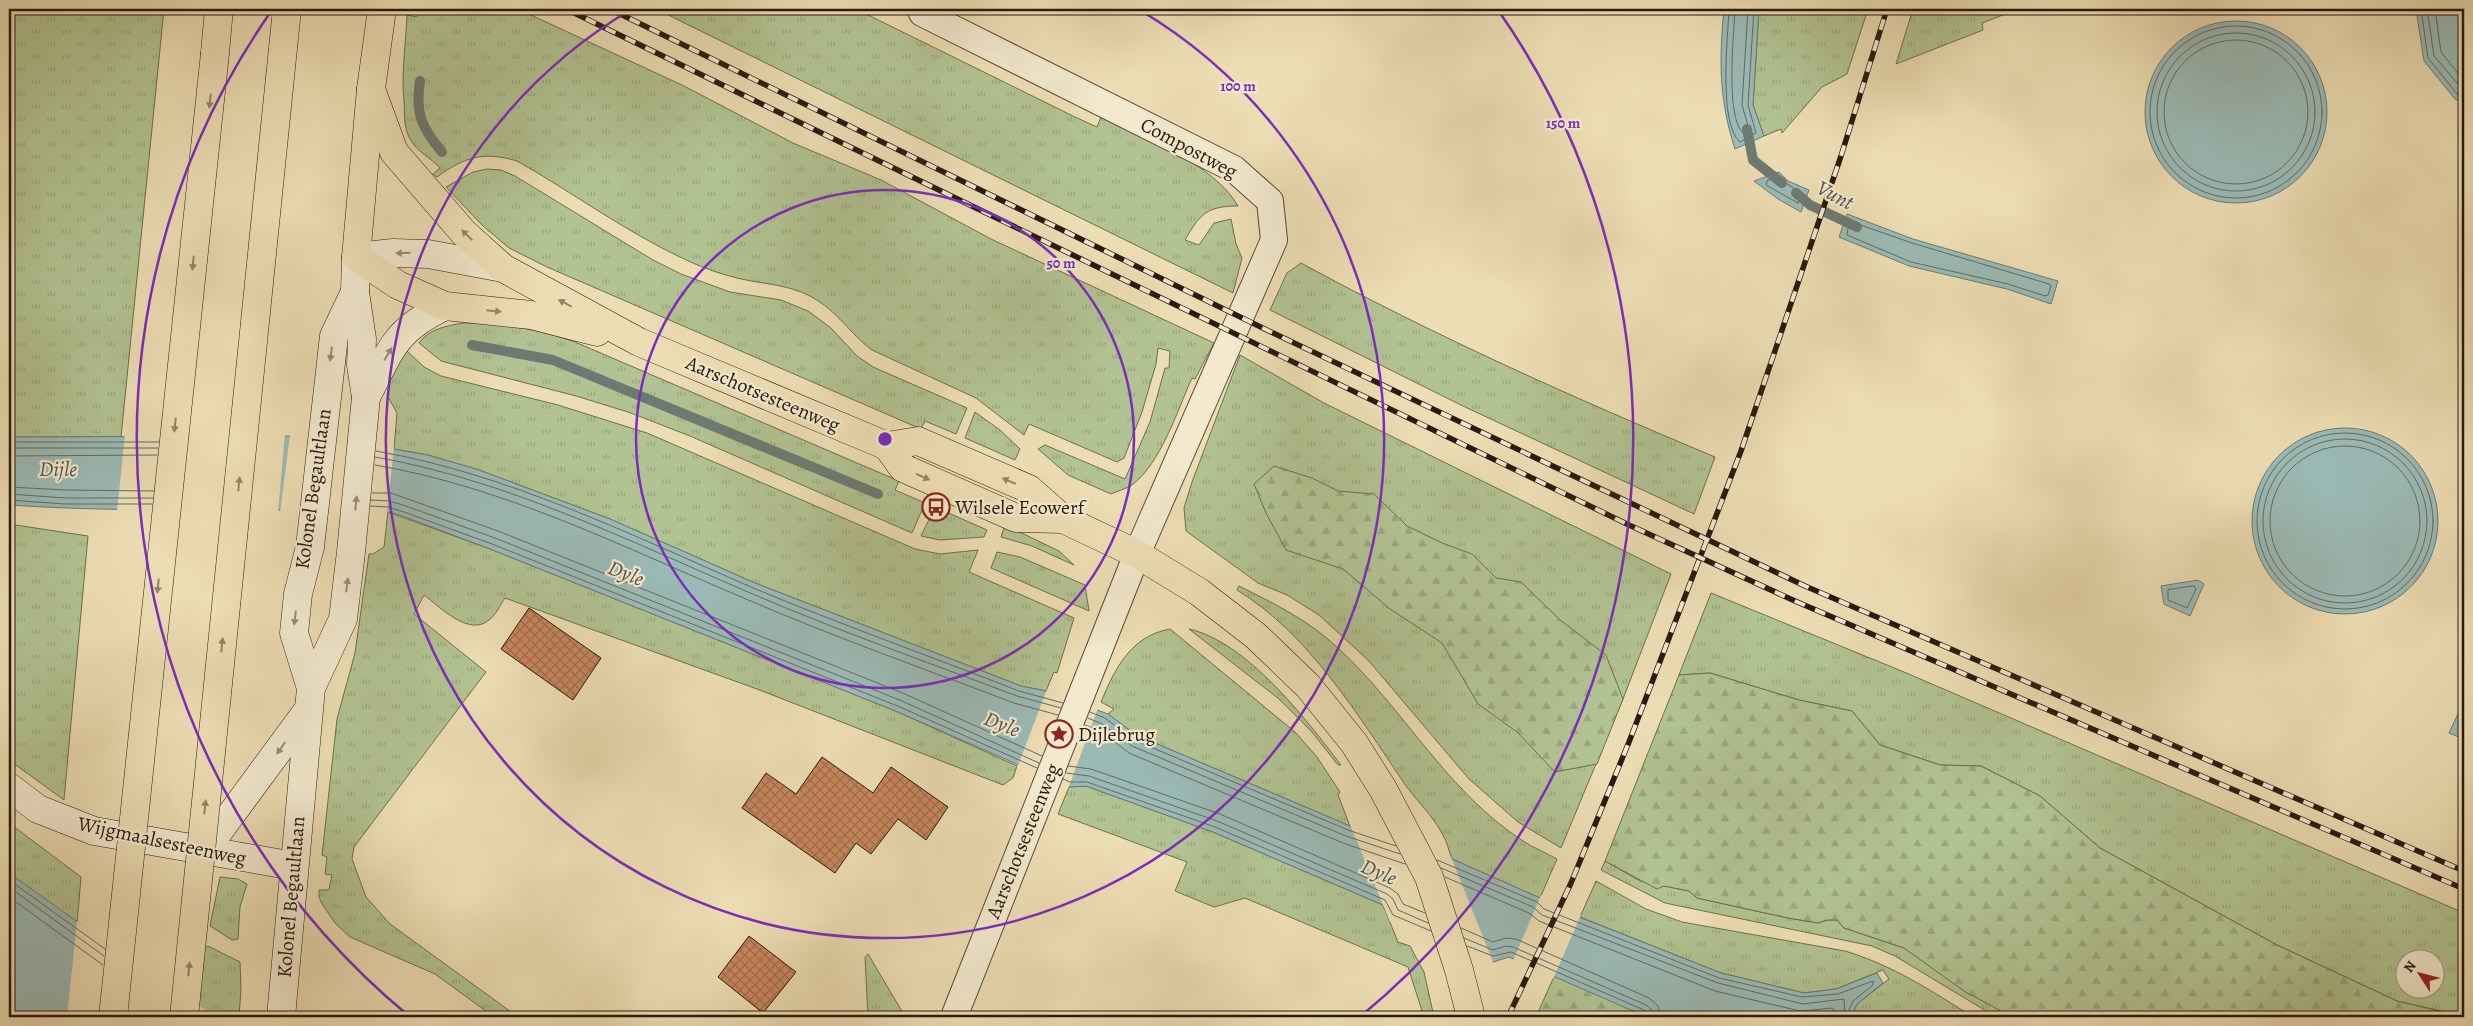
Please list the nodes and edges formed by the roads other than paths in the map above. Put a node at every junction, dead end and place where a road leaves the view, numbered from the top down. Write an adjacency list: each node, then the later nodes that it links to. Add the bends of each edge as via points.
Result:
1 (219, 9): 17 (main road, one-way to 17, bridge)
2 (287, 9): 18 (main road, one-way to 2, bridge)
3 (382, 9): 5 (main road)
4 (922, 13): 12 (street, Compostweg, via 1234,169 1270,202 1274,240)
5 (371, 89): 6 (main road); 7 (main road, Aarschotsesteenweg, one-way to 5, via 464,233 394,152)
6 (356, 257): 7 (street, Aarschotsesteenweg, one-way to 6, via 428,254); 8 (street, Kolonel Begaultlaan); 9 (main road, Aarschotsesteenweg, via 398,285)
7 (503, 268): 10 (main road, Aarschotsesteenweg, one-way to 7)
8 (355, 292): 11 (street, Kolonel Begaultlaan); 13 (street, Kolonel Begaultlaan, one-way to 13, via 334,336 310,546 298,594 294,632)
9 (445, 306): 10 (main road, Aarschotsesteenweg, one-way to 10, via 531,315); 11 (street, one-way to 9, via 385,356 401,334)
10 (639, 342): 12 (main road, Aarschotsesteenweg, via 887,446 918,441 1029,489 1062,519)
11 (366, 397): 13 (street, Kolonel Begaultlaan, one-way to 11, via 343,619)
12 (1137, 554): 20 (street, Aarschotsesteenweg); 21 (main road, Aarschotsesteenweg, via 1199,592 1256,636 1308,686 1354,743 1383,789 1429,877)
13 (310, 698): 15 (street, one-way to 15, via 219,831); 16 (street, Kolonel Begaultlaan)
14 (9, 787): 15 (street, Wijgmaalsesteenweg, via 38,809 94,831)
15 (192, 849): 16 (street, Wijgmaalsesteenweg)
16 (294, 866): 19 (street, Kolonel Begaultlaan)
17 (112, 1017)
18 (184, 1017)
19 (280, 1017)
20 (954, 1017)
21 (1471, 1017)

